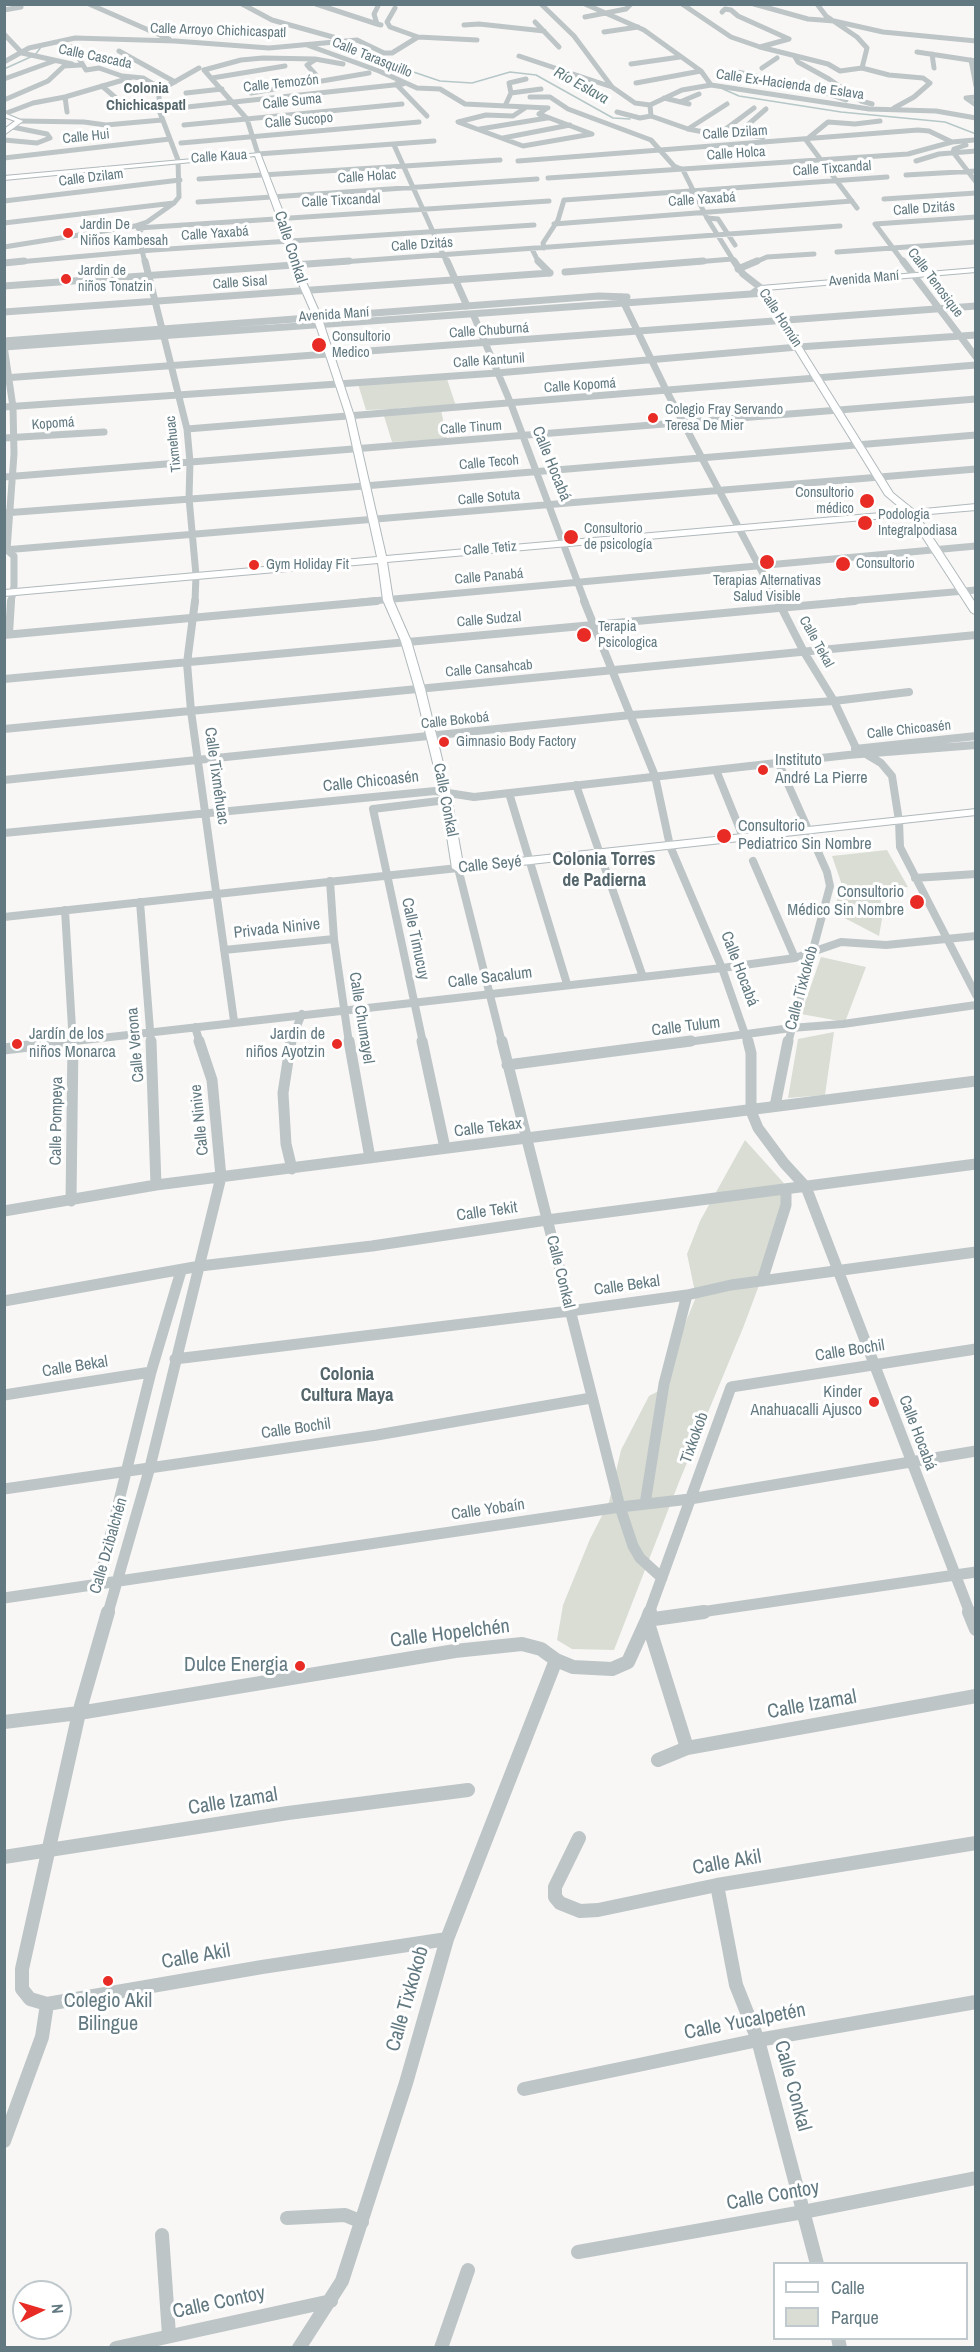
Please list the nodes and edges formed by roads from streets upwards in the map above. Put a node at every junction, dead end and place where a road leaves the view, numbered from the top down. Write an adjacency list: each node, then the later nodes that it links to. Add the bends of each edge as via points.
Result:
1 (89, 4): 31 (street)
2 (242, 4): 30 (street, via 272,20)
3 (315, 4): 20 (street)
4 (541, 4): 80 (street, via 574,36)
5 (585, 4): 15 (street)
6 (631, 4): 15 (street, via 630,8)
7 (682, 4): 37 (street, via 731,37)
8 (754, 4): 18 (street, via 808,19)
9 (817, 4): 18 (street)
10 (378, 6): 20 (street, via 374,14)
11 (21, 7): 13 (street)
12 (395, 8): 22 (street, via 387,22)
13 (4, 10)
14 (722, 12): 37 (street, via 731,10 789,39)
15 (608, 14): 16 (street); 16 (street, via 587,19)
16 (616, 17): 23 (street)
17 (455, 20): 21 (street)
18 (834, 21): 27 (street); 57 (street, via 867,48)
19 (535, 22): 24 (street)
20 (377, 24): 22 (street)
21 (464, 25): 24 (street); 29 (street, via 477,40)
22 (390, 27): 29 (street)
23 (639, 27): 25 (street); 43 (street)
24 (544, 31): 36 (street)
25 (604, 32)
26 (4, 34): 40 (street)
27 (905, 34): 28 (street); 39 (street)
28 (928, 36): 32 (street); 33 (street)
29 (418, 37): 30 (street, Calle Arroyo Chichicaspatl, via 392,53 362,41)
30 (343, 40): 34 (street, Calle Arroyo Chichicaspatl)
31 (175, 41): 34 (street, Calle Arroyo Chichicaspatl, via 269,48); 40 (street, Calle Arroyo Chichicaspatl, via 75,38)
32 (975, 41)
33 (931, 43)
34 (307, 45): 73 (street, Calle Tarasquillo)
35 (72, 47): 51 (street)
36 (559, 47)
37 (760, 47): 44 (street)
38 (119, 51): 70 (street)
39 (917, 52): 41 (street); 46 (street)
40 (22, 53): 47 (street, Calle Cascada); 49 (street, Calle Arroyo Chichicaspatl)
41 (932, 54): 48 (street); 55 (street)
42 (519, 56): 80 (street)
43 (680, 57): 50 (street); 58 (street)
44 (795, 58): 54 (street, via 774,58); 57 (street, via 828,64 836,70); 98 (street)
45 (315, 59): 56 (street, via 252,59); 60 (street); 63 (street, via 307,64)
46 (920, 60)
47 (55, 61): 51 (street, Calle Cascada); 65 (street)
48 (973, 61): 79 (street)
49 (4, 62)
50 (631, 64)
51 (81, 65): 69 (street, Calle Cascada, via 86,70 99,68); 81 (street, via 64,66 48,81)
52 (285, 66): 53 (street)
53 (276, 68): 61 (street); 64 (street)
54 (762, 68)
55 (934, 68)
56 (202, 69): 64 (street, Calle Conkal); 70 (street)
57 (862, 69): 105 (street, via 921,78 930,83)
58 (701, 71): 71 (street); 76 (street)
59 (733, 71): 68 (street)
60 (369, 73): 74 (street); 75 (street)
61 (283, 74)
62 (769, 74): 68 (street)
63 (316, 75)
64 (212, 78): 83 (street, Calle Conkal)
65 (4, 79)
66 (291, 79): 74 (street)
67 (525, 79): 88 (street, via 509,83)
68 (764, 79): 98 (street)
69 (129, 80): 77 (street); 82 (street, Calle Cascada, via 143,78)
70 (175, 82): 82 (street)
71 (636, 83)
72 (396, 84): 73 (street, Calle Temozón); 75 (street, Calle Temozón); 119 (street)
73 (406, 84): 107 (street, Calle Tarasquillo, via 418,89 440,89 465,104)
74 (298, 85): 85 (street)
75 (387, 85): 96 (street, Calle Temozón)
76 (711, 85): 94 (street, Calle Ex-Hacienda de Eslava); 114 (street, Calle Ex-Hacienda de Eslava, via 869,109)
77 (102, 86): 91 (street); 100 (street)
78 (258, 86): 85 (street)
79 (975, 86)
80 (612, 87): 104 (street, via 635,103)
81 (29, 88): 86 (street); 97 (street)
82 (162, 89): 113 (street)
83 (222, 89): 87 (street); 96 (street, Calle Conkal)
84 (541, 89): 88 (street)
85 (263, 91): 96 (street)
86 (38, 92)
87 (186, 93)
88 (511, 93): 107 (street)
89 (699, 94): 99 (street)
90 (47, 95): 95 (street)
91 (65, 97): 95 (street); 115 (street)
92 (530, 97): 111 (street, via 550,96)
93 (975, 97): 106 (street, via 966,98)
94 (663, 98): 99 (street); 104 (street, Calle Ex-Hacienda de Eslava)
95 (57, 99): 117 (street, via 33,103)
96 (232, 99): 113 (street, Calle Temozón); 122 (street, Calle Conkal)
97 (4, 100)
98 (861, 101): 105 (street, via 891,108)
99 (680, 102): 102 (street)
100 (123, 104)
101 (402, 104): 122 (street, Calle Suma)
102 (689, 104)
103 (727, 104): 131 (street)
104 (650, 105): 118 (street)
105 (901, 105): 114 (street)
106 (975, 105)
107 (505, 106): 108 (street, Calle Tarasquillo)
108 (525, 108): 109 (street, Calle Tarasquillo); 130 (street, via 513,116 486,115 458,122)
109 (548, 108): 111 (street, Calle Tarasquillo); 120 (street, via 539,114)
110 (754, 108): 133 (street)
111 (568, 109): 146 (street, Calle Homún, via 644,135)
112 (766, 109): 134 (street)
113 (159, 110): 123 (street)
114 (922, 110): 121 (street, Calle Ex-Hacienda de Eslava)
115 (67, 112)
116 (617, 112): 118 (street, via 640,118)
117 (4, 115): 124 (street)
118 (651, 116): 131 (street)
119 (427, 117)
120 (550, 118): 128 (street); 130 (street)
121 (975, 118)
122 (247, 119): 127 (street, Calle Suma); 135 (street, Calle Conkal)
123 (162, 120): 124 (street, via 106,125); 137 (street)
124 (20, 121): 129 (street)
125 (880, 121): 139 (street, via 828,122)
126 (419, 122): 135 (street, Calle Sucopo)
127 (184, 125)
128 (570, 125): 136 (street); 136 (street, via 592,134 525,146)
129 (12, 127): 132 (street); 138 (street, via 47,134 50,138 37,143)
130 (477, 129): 136 (street)
131 (688, 129): 133 (street)
132 (4, 133)
133 (719, 134): 134 (street)
134 (735, 136): 142 (street)
135 (254, 137): 144 (street, Calle Sucopo); 149 (street, Calle Conkal)
136 (502, 138)
137 (170, 139): 150 (street, Calle Hui); 151 (street)
138 (4, 140)
139 (806, 140): 142 (street, Calle Dzilam); 143 (street, Calle Dzilam, via 924,130); 153 (street)
140 (975, 140): 143 (street, Calle Holca); 148 (street)
141 (434, 141): 145 (street, Calle Kaua)
142 (796, 141): 146 (street, Calle Dzilam)
143 (952, 142): 153 (street, Calle Holca, via 908,154)
144 (181, 143)
145 (394, 145): 149 (street, Calle Kaua); 156 (street, Calle Hocabá)
146 (662, 151): 154 (street, Calle Dzilam); 157 (street, Calle Homún, via 674,166)
147 (975, 151): 148 (street)
148 (953, 152): 155 (street); 158 (street)
149 (258, 154): 151 (street, Calle Kaua); 160 (street, Calle Conkal)
150 (4, 158)
151 (178, 160): 163 (street, Calle Kaua); 167 (street)
152 (500, 160): 156 (street)
153 (819, 160): 157 (street, Calle Holca); 168 (street)
154 (518, 161)
155 (916, 161)
156 (403, 164): 160 (street); 170 (street, Calle Hocabá)
157 (683, 170): 165 (street, Calle Holca); 171 (street, Calle Homún)
158 (966, 171): 159 (street); 161 (street); 169 (street)
159 (975, 171)
160 (265, 174): 164 (street); 173 (street, Calle Conkal)
161 (906, 175)
162 (887, 177): 168 (street, Calle Tixcandal)
163 (4, 178)
164 (199, 178)
165 (548, 178)
166 (537, 179): 170 (street, Calle Holac)
167 (180, 180): 175 (street, Calle Dzilam); 178 (street, via 179,197)
168 (835, 181): 171 (street, Calle Tixcandal); 177 (street)
169 (975, 182)
170 (413, 186): 173 (street, Calle Holac); 181 (street, Calle Hocabá)
171 (693, 190): 182 (street, Calle Homún); 186 (street, Calle Tixcandal, via 564,200)
172 (975, 194): 174 (street)
173 (273, 195): 179 (street, Calle Holac); 183 (street, Calle Conkal)
174 (884, 200)
175 (4, 201)
176 (549, 201): 181 (street, Calle Tixcandal)
177 (852, 201): 180 (street); 182 (street, Calle Yaxabá)
178 (174, 202): 185 (street); 190 (street)
179 (198, 202)
180 (857, 208)
181 (423, 209): 183 (street, Calle Tixcandal); 191 (street, Calle Hocabá)
182 (706, 215): 186 (street, Calle Yaxabá); 192 (street, Calle Homún); 193 (street, via 717,218)
183 (281, 217): 190 (street, Calle Tixcandal); 194 (street, Calle Conkal)
184 (975, 217): 187 (street, Calle Dzitás)
185 (4, 223)
186 (554, 224): 198 (street)
187 (874, 224): 199 (street, Calle Tenosique)
188 (534, 225): 191 (street, Calle Yaxabá)
189 (840, 226): 193 (street, Calle Dzitás)
190 (139, 228): 197 (street, Calle Tixcandal); 201 (street, Tixmehuac)
191 (433, 231): 194 (street, Calle Yaxabá); 204 (street, Calle Hocabá)
192 (718, 236): 193 (street, Calle Dzitás); 198 (street, Calle Dzitás); 205 (street, Calle Homún)
193 (729, 236): 196 (street)
194 (287, 242): 201 (street, Calle Yaxabá); 207 (street, Calle Conkal)
195 (975, 242): 199 (street)
196 (735, 245)
197 (4, 247)
198 (544, 248): 200 (street, Calle Dzitás)
199 (893, 248): 202 (street); 213 (street, Calle Tenosique)
200 (532, 249): 204 (street, Calle Dzitás); 214 (street, Calle Sisal, via 550,273)
201 (143, 251): 206 (street, Calle Yaxabá); 211 (street, Tixmehuac)
202 (837, 252)
203 (814, 254): 208 (street, via 767,257)
204 (444, 255): 207 (street, Calle Dzitás); 214 (street, Calle Hocabá)
205 (732, 259): 208 (street, Calle Homún); 210 (street)
206 (4, 263)
207 (295, 266): 211 (street, Calle Dzitás); 216 (street, Calle Conkal)
208 (738, 269): 217 (street, Calle Homún)
209 (975, 270): 213 (street, Avenida Maní)
210 (565, 272)
211 (149, 276): 215 (street, Calle Dzitás); 219 (street, Tixmehuac)
212 (975, 277): 213 (street, Avenida Maní)
213 (916, 278): 217 (street, Avenida Maní); 222 (street, Calle Tenosique)
214 (455, 279): 216 (street, Calle Sisal); 220 (street, Calle Hocabá)
215 (4, 286)
216 (304, 290): 219 (street, Calle Sisal); 225 (street, Calle Conkal)
217 (760, 291): 218 (street, Avenida Maní); 226 (street, Calle Homún)
218 (623, 301): 224 (street, Avenida Maní); 229 (street, Calle Tekal)
219 (154, 302): 223 (street, Calle Sisal); 228 (street, Tixmehuac)
220 (465, 306): 224 (street, Avenida Maní); 224 (street, Calle Hocabá); 225 (street, Avenida Maní)
221 (975, 306): 222 (street, Calle Chuburná)
222 (939, 308): 226 (street, Calle Chuburná); 231 (street, Calle Tenosique)
223 (4, 312)
224 (474, 312): 227 (street, Avenida Maní); 234 (street, Calle Hocabá)
225 (318, 316): 227 (street, Calle Conkal); 228 (street, Avenida Maní)
226 (782, 321): 229 (street, Calle Chuburná); 236 (street, Calle Homún)
227 (320, 326): 232 (street, Avenida Maní); 237 (street, Calle Conkal)
228 (163, 329): 232 (street, Tixmehuac); 233 (street, Avenida Maní)
229 (637, 331): 234 (street, Calle Chuburná); 239 (street, Calle Tekal)
230 (975, 334): 231 (street, Calle Kantunil)
231 (959, 336): 236 (street, Calle Kantunil); 238 (street, Calle Tenosique)
232 (165, 338): 235 (street, Avenida Maní); 240 (street, Tixmehuac)
233 (4, 341)
234 (485, 344): 237 (street, Calle Chuburná); 242 (street, Calle Hocabá)
235 (5, 347): 243 (street)
236 (798, 347): 239 (street, Calle Kantunil); 244 (street, Calle Homún)
237 (329, 354): 240 (street, Calle Chuburná); 245 (street, Calle Conkal)
238 (975, 357)
239 (651, 359): 242 (street, Calle Kantunil); 246 (street, Calle Tekal)
240 (173, 365): 243 (street, Calle Chuburná); 247 (street, Tixmehuac)
241 (975, 366): 244 (street, Calle Kopomá)
242 (497, 373): 245 (street, Calle Kantunil); 249 (street, Calle Hocabá)
243 (7, 378): 250 (street)
244 (817, 378): 246 (street, Calle Kopomá); 251 (street, Calle Homún)
245 (340, 384): 247 (street, Calle Kantunil); 252 (street, Calle Conkal)
246 (667, 392): 249 (street, Calle Kopomá); 253 (street, Calle Tekal)
247 (180, 396): 250 (street, Calle Kantunil); 254 (street, Tixmehuac)
248 (975, 399): 251 (street, Calle Tinum)
249 (510, 404): 252 (street, Calle Kopomá); 257 (street, Calle Hocabá)
250 (9, 407): 259 (street)
251 (837, 410): 253 (street, Calle Tinum); 260 (street, Calle Homún)
252 (350, 416): 254 (street, Calle Kopomá); 261 (street, Calle Conkal)
253 (683, 423): 257 (street, Calle Tinum); 262 (street, Calle Tekal)
254 (187, 429): 263 (street, Tixmehuac)
255 (104, 432): 259 (street, Kopomá)
256 (975, 435): 260 (street, Calle Tecoh)
257 (521, 437): 261 (street, Calle Tinum); 265 (street, Calle Hocabá)
258 (4, 438): 259 (street, Kopomá)
259 (13, 438): 266 (street, via 14,454)
260 (857, 443): 262 (street, Calle Tecoh); 267 (street, Calle Homún)
261 (357, 449): 263 (street, Calle Tinum); 268 (street, Calle Conkal)
262 (701, 457): 265 (street, Calle Tecoh); 269 (street, Calle Tekal)
263 (190, 462): 266 (street, Calle Tinum); 271 (street, Tixmehuac)
264 (975, 470): 267 (street, Calle Sotuta)
265 (536, 471): 268 (street, Calle Tecoh); 272 (street, Calle Hocabá)
266 (8, 477): 274 (street)
267 (878, 477): 269 (street, Calle Sotuta); 270 (street, Calle Homún)
268 (364, 486): 271 (street, Calle Tecoh); 277 (street, Calle Conkal)
269 (721, 491): 272 (street, Calle Sotuta); 278 (street, Calle Tekal)
270 (890, 495): 275 (street, Calle Homún); 276 (street)
271 (189, 498): 274 (street, Calle Tecoh); 279 (street, Tixmehuac)
272 (549, 504): 277 (street, Calle Sotuta); 280 (street, Calle Hocabá)
273 (975, 507): 275 (street, Calle Tetiz)
274 (7, 513): 282 (street)
275 (912, 513): 276 (street, Calle Tetiz); 283 (street, Calle Homún)
276 (885, 517): 278 (street, Calle Tetiz)
277 (373, 520): 279 (street, Calle Sotuta); 284 (street, Calle Conkal)
278 (741, 529): 280 (street, Calle Tetiz); 285 (street, Calle Tekal)
279 (191, 536): 282 (street, Calle Sotuta); 286 (street, Tixmehuac)
280 (563, 543): 284 (street, Calle Tetiz); 287 (street, Calle Hocabá)
281 (974, 544): 283 (street, Calle Panabá)
282 (6, 550): 290 (street, via 14,556 14,586)
283 (937, 551): 285 (street, Calle Panabá); 289 (street, Calle Homún)
284 (382, 558): 286 (street, Calle Tetiz); 291 (street, Calle Conkal)
285 (760, 567): 287 (street, Calle Panabá); 292 (street, Calle Tekal)
286 (196, 575): 290 (street, Calle Tetiz); 294 (street, Tixmehuac)
287 (577, 582): 291 (street, Calle Panabá); 295 (street, Calle Hocabá)
288 (975, 590): 289 (street, Calle Sudzal)
289 (963, 592): 292 (street, Calle Sudzal); 293 (street, Calle Homún)
290 (8, 593): 296 (street)
291 (388, 600): 294 (street, Calle Panabá); 298 (street, Calle Conkal)
292 (782, 608): 295 (street, Calle Sudzal); 299 (street, Calle Tekal)
293 (975, 612)
294 (192, 618): 296 (street, Calle Panabá); 300 (street, Tixmehuac)
295 (593, 625): 298 (street, Calle Sudzal); 301 (street, Calle Hocabá)
296 (7, 634)
297 (975, 635): 299 (street, Calle Cansahcab)
298 (406, 641): 300 (street, Calle Sudzal); 303 (street, Calle Conkal)
299 (804, 652): 301 (street, Calle Cansahcab); 305 (street, Calle Tekal)
300 (187, 663): 302 (street, Calle Sudzal); 306 (street, Calle Tixméhuac)
301 (613, 670): 303 (street, Calle Cansahcab); 307 (street, Calle Hocabá)
302 (4, 679)
303 (420, 689): 306 (street, Calle Cansahcab); 310 (street, Calle Conkal)
304 (909, 692): 305 (street, Calle Bokobá)
305 (834, 701): 307 (street, Calle Bokobá); 312 (street, Calle Tekal)
306 (191, 711): 308 (street, Calle Cansahcab); 315 (street, Calle Tixméhuac)
307 (631, 715): 310 (street, Calle Bokobá); 318 (street, Calle Hocabá)
308 (4, 729)
309 (975, 736): 312 (street, Calle Chicoasén)
310 (432, 737): 315 (street, Calle Bokobá); 322 (street, Calle Conkal)
311 (975, 745): 314 (street, Calle Chicoasén)
312 (856, 748): 313 (street, Calle Chicoasén); 314 (street, Calle Tekal)
313 (848, 755): 314 (street, Calle Chicoasén); 316 (street, Calle Chicoasén)
314 (866, 755): 325 (street, Calle Tekal, via 881,763 892,776)
315 (200, 759): 319 (street, Calle Bokobá); 324 (street, Calle Tixméhuac)
316 (779, 764): 317 (street, Calle Chicoasén); 326 (street)
317 (716, 770): 318 (street, Calle Chicoasén); 328 (street)
318 (655, 776): 320 (street, Calle Chicoasén); 329 (street, Calle Hocabá)
319 (4, 780)
320 (576, 786): 321 (street, Calle Chicoasén); 330 (street)
321 (509, 793): 322 (street, Calle Chicoasén); 331 (street)
322 (446, 796): 324 (street, Calle Chicoasén, via 429,791); 333 (street, Calle Conkal); 335 (street, Calle Timucuy, via 373,809)
323 (975, 812): 325 (street, Calle Seyé)
324 (207, 814): 327 (street, Calle Chicoasén); 338 (street, Calle Tixméhuac)
325 (899, 821): 326 (street, Calle Seyé); 336 (street, Calle Tekal, via 900,847)
326 (809, 830): 328 (street, Calle Seyé); 346 (street, Calle Tixkokob, via 830,886)
327 (4, 834)
328 (743, 837): 329 (street, Calle Seyé)
329 (670, 846): 330 (street, Calle Seyé); 348 (street, Calle Hocabá)
330 (599, 853): 331 (street, Calle Seyé); 349 (street)
331 (529, 861): 333 (street, Calle Seyé); 350 (street)
332 (753, 861): 347 (street)
333 (458, 868): 335 (street, Calle Seyé); 351 (street, Calle Conkal)
334 (975, 874): 336 (street)
335 (386, 876): 337 (street, Calle Seyé); 353 (street, Calle Timucuy)
336 (915, 878): 344 (street, Calle Tekal)
337 (330, 881): 338 (street, Calle Seyé); 343 (street, Calle Chumayel)
338 (215, 894): 339 (street, Calle Seyé); 345 (street)
339 (140, 902): 340 (street, Calle Seyé); 361 (street, Calle Verona)
340 (65, 910): 341 (street, Calle Seyé); 359 (street)
341 (4, 917)
342 (975, 936): 344 (street, Calle Sacalum)
343 (334, 939): 345 (street, Privada Ninive); 355 (street, Calle Chumayel)
344 (947, 939): 346 (street, Calle Sacalum, via 886,945 841,942); 352 (street, Calle Tekal)
345 (224, 950): 357 (street)
346 (810, 954): 347 (street, Calle Sacalum); 360 (street, Calle Tixkokob)
347 (795, 958): 348 (street, Calle Sacalum)
348 (722, 968): 349 (street, Calle Sacalum); 362 (street, Calle Hocabá)
349 (643, 977): 350 (street, Calle Sacalum)
350 (567, 984): 351 (street, Calle Sacalum)
351 (489, 994): 353 (street, Calle Sacalum); 365 (street, Calle Conkal)
352 (975, 995)
353 (413, 1002): 355 (street, Calle Sacalum); 370 (street, Calle Timucuy)
354 (975, 1005): 360 (street, Calle Tulum)
355 (344, 1009): 356 (street, Calle Sacalum); 371 (street, Calle Chumayel)
356 (302, 1014): 357 (street, Calle Sacalum); 373 (street, via 291,1038 283,1093 286,1144)
357 (234, 1021): 358 (street, Calle Sacalum)
358 (195, 1026): 361 (street, Calle Sacalum); 374 (street, Calle Ninive, via 212,1080)
359 (72, 1028)
360 (791, 1028): 362 (street, Calle Tulum); 367 (street, Calle Tixkokob)
361 (151, 1033): 363 (street, Calle Sacalum); 375 (street, Calle Verona)
362 (746, 1034): 365 (street, Calle Tulum); 368 (street, Calle Hocabá, via 751,1053)
363 (74, 1041): 364 (street, Calle Sacalum); 378 (street, Calle Pompeya)
364 (4, 1049)
365 (507, 1065): 369 (street, Calle Conkal)
366 (975, 1081): 367 (street, Calle Tekax)
367 (775, 1106): 368 (street, Calle Tekax)
368 (751, 1111): 369 (street, Calle Tekax); 376 (street, Calle Hocabá, via 758,1128)
369 (526, 1139): 370 (street, Calle Tekax); 380 (street, Calle Conkal)
370 (445, 1148): 371 (street, Calle Tekax)
371 (370, 1158): 373 (street, Calle Tekax)
372 (975, 1164): 376 (street, Calle Tekit)
373 (292, 1169): 374 (street, Calle Tekax)
374 (221, 1177): 375 (street, Calle Tekax); 382 (street, Calle Dzibalchén)
375 (156, 1185): 378 (street, Calle Tekax)
376 (806, 1187): 377 (street, Calle Tekit); 384 (street, Calle Hocabá)
377 (786, 1190): 380 (street, Calle Tekit); 385 (street, via 786,1205)
378 (71, 1200): 379 (street, Calle Tekax)
379 (4, 1210)
380 (547, 1220): 382 (street, Calle Tekit); 388 (street, Calle Conkal)
381 (975, 1252): 384 (street, Calle Bekal)
382 (200, 1266): 383 (street, Calle Tekit); 390 (street, Calle Dzibalchén)
383 (181, 1271): 387 (street, Calle Tekit); 392 (street)
384 (838, 1271): 385 (street, Calle Bekal); 391 (street, Calle Hocabá)
385 (762, 1281): 386 (street, Calle Bekal)
386 (687, 1295): 388 (street, Calle Bekal); 402 (street, via 664,1384)
387 (4, 1301)
388 (570, 1311): 390 (street, Calle Bekal); 395 (street, Calle Conkal)
389 (975, 1349): 391 (street, Calle Bochil)
390 (175, 1359): 398 (street, Calle Dzibalchén)
391 (873, 1363): 393 (street, Calle Bochil); 397 (street, Calle Hocabá)
392 (151, 1372): 394 (street, Calle Bekal); 399 (street)
393 (731, 1387): 401 (street, Tixkokob)
394 (4, 1395)
395 (591, 1398): 398 (street, Calle Bochil, via 377,1435); 403 (street, Calle Conkal)
396 (975, 1451): 397 (street, Calle Yobaín)
397 (911, 1462): 401 (street, Calle Yobaín); 405 (street, Calle Hocabá)
398 (150, 1467): 399 (street, Calle Bochil); 407 (street, Calle Dzibalchén)
399 (128, 1471): 400 (street, Calle Bochil); 408 (street)
400 (4, 1489)
401 (690, 1499): 402 (street, Calle Yobaín); 406 (street)
402 (645, 1504): 403 (street, Calle Yobaín)
403 (620, 1507): 406 (street, Calle Conkal, via 640,1558); 407 (street, Calle Yobaín)
404 (975, 1572): 405 (street)
405 (955, 1575): 410 (street); 411 (street, Calle Hocabá)
406 (662, 1578): 410 (street)
407 (117, 1582): 408 (street, Calle Yobaín); 414 (street, Calle Dzibalchén)
408 (98, 1586): 409 (street, Calle Yobaín)
409 (4, 1599)
410 (647, 1620): 412 (street, Calle Hopelchén, via 628,1662 612,1670 573,1667); 416 (street)
411 (975, 1629)
412 (556, 1660): 414 (street, Calle Hopelchén, via 541,1649 522,1644 455,1651); 424 (street, Calle Tixkokob)
413 (975, 1696): 416 (street, Calle Izamal)
414 (79, 1713): 415 (street, Calle Hopelchén); 421 (street, Calle Dzibalchén)
415 (4, 1722)
416 (687, 1748): 417 (street, Calle Izamal)
417 (658, 1760)
418 (468, 1790): 421 (street, Calle Izamal)
419 (579, 1838): 423 (street, Calle Akil, via 555,1887 555,1897 568,1907 598,1910)
420 (975, 1843): 423 (street, Calle Akil)
421 (48, 1850): 422 (street, Calle Izamal); 426 (street, Calle Dzibalchén, via 22,1969 22,1989 30,1999)
422 (4, 1857)
423 (717, 1885): 427 (street, Calle Conkal, via 736,1985)
424 (447, 1939): 426 (street, Calle Akil); 433 (street, Calle Tixkokob)
425 (975, 2002): 427 (street, Calle Yucalpetén)
426 (47, 2004): 429 (street, via 42,2037)
427 (758, 2040): 428 (street, Calle Yucalpetén); 431 (street, Calle Conkal)
428 (524, 2089)
429 (4, 2141)
430 (975, 2178): 431 (street, Calle Contoy)
431 (803, 2212): 435 (street, Calle Contoy); 436 (street, Calle Conkal)
432 (287, 2218): 433 (street, via 345,2216)
433 (362, 2222): 438 (street, Calle Tixkokob)
434 (162, 2235): 439 (street)
435 (578, 2252)
436 (816, 2262)
437 (468, 2271): 442 (street)
438 (331, 2301): 439 (street, Calle Contoy); 441 (street, Calle Tixkokob)
439 (169, 2335): 440 (street, Calle Contoy)
440 (116, 2348)
441 (299, 2348)
442 (441, 2348)

